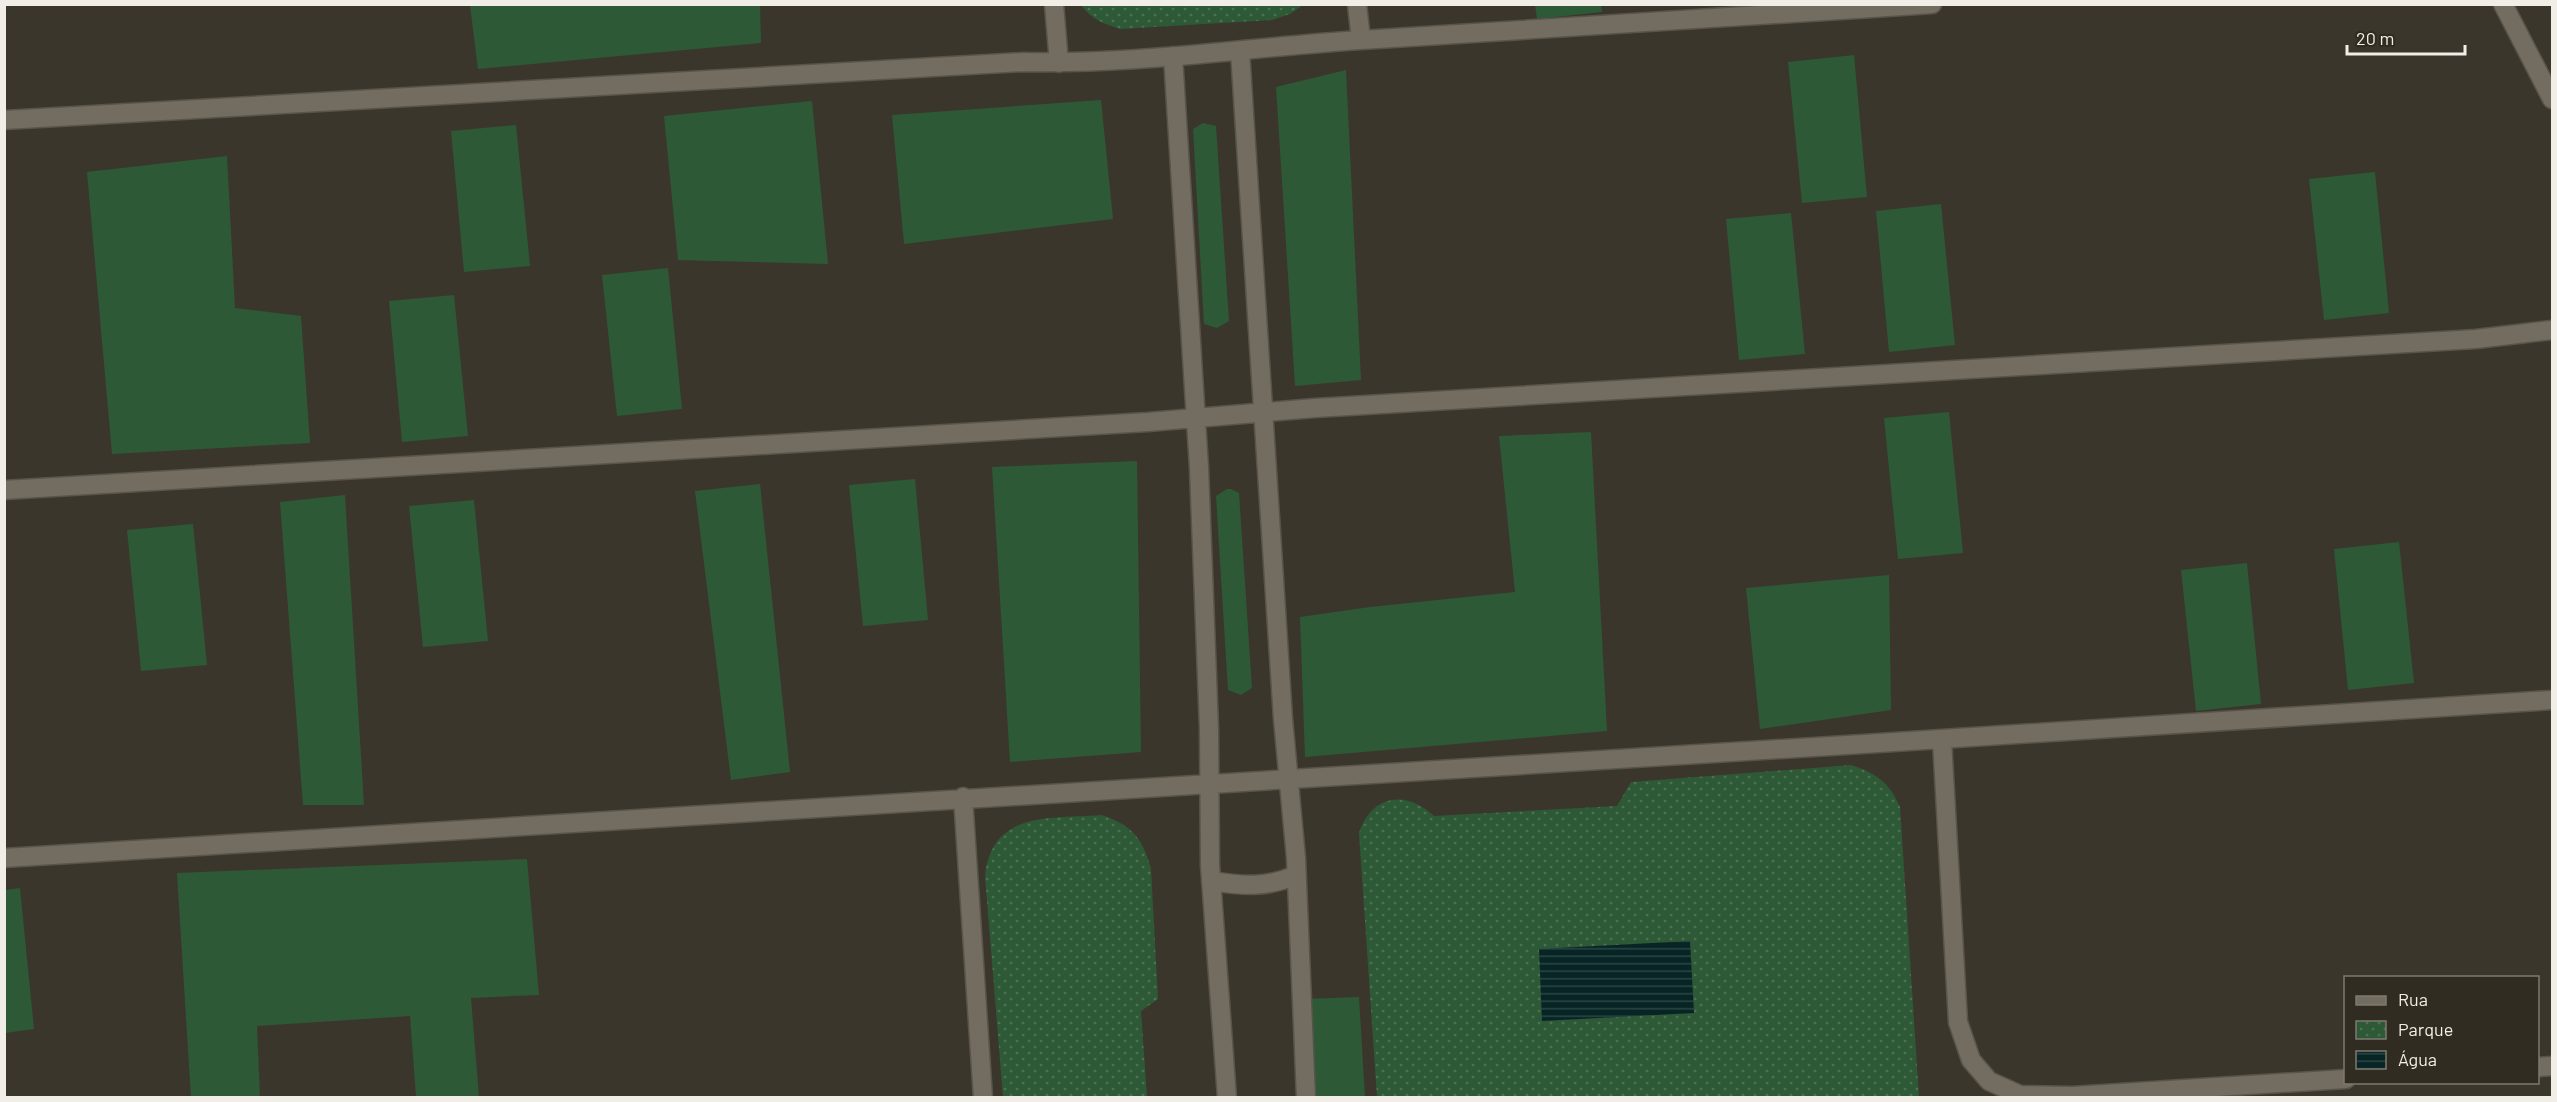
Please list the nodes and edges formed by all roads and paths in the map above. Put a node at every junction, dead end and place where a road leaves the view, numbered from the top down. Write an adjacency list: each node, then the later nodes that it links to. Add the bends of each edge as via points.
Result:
1 (1054, 4): 8 (street)
2 (1357, 4): 5 (street)
3 (1932, 4): 5 (street)
4 (2503, 4): 9 (street)
5 (1360, 40): 6 (street)
6 (1240, 51): 7 (street); 12 (street)
7 (1173, 56): 8 (street); 13 (street)
8 (1059, 63): 10 (street)
9 (2553, 99)
10 (4, 120)
11 (2553, 330): 12 (street, via 2476,339)
12 (1263, 412): 13 (street); 17 (street)
13 (1194, 419): 14 (street); 18 (street, via 1209,728)
14 (4, 490)
15 (2553, 700): 16 (street)
16 (1942, 740): 17 (street); 23 (street, via 1958,1022 1971,1060 1989,1081 2020,1095 2072,1096)
17 (1288, 778): 18 (street); 21 (street)
18 (1208, 784): 19 (street); 22 (street)
19 (963, 797): 20 (street); 24 (street)
20 (4, 858)
21 (1296, 875): 22 (street, via 1256,886); 26 (street)
22 (1211, 881): 25 (street)
23 (2344, 1079)
24 (984, 1098)
25 (1227, 1098)
26 (1306, 1098)

